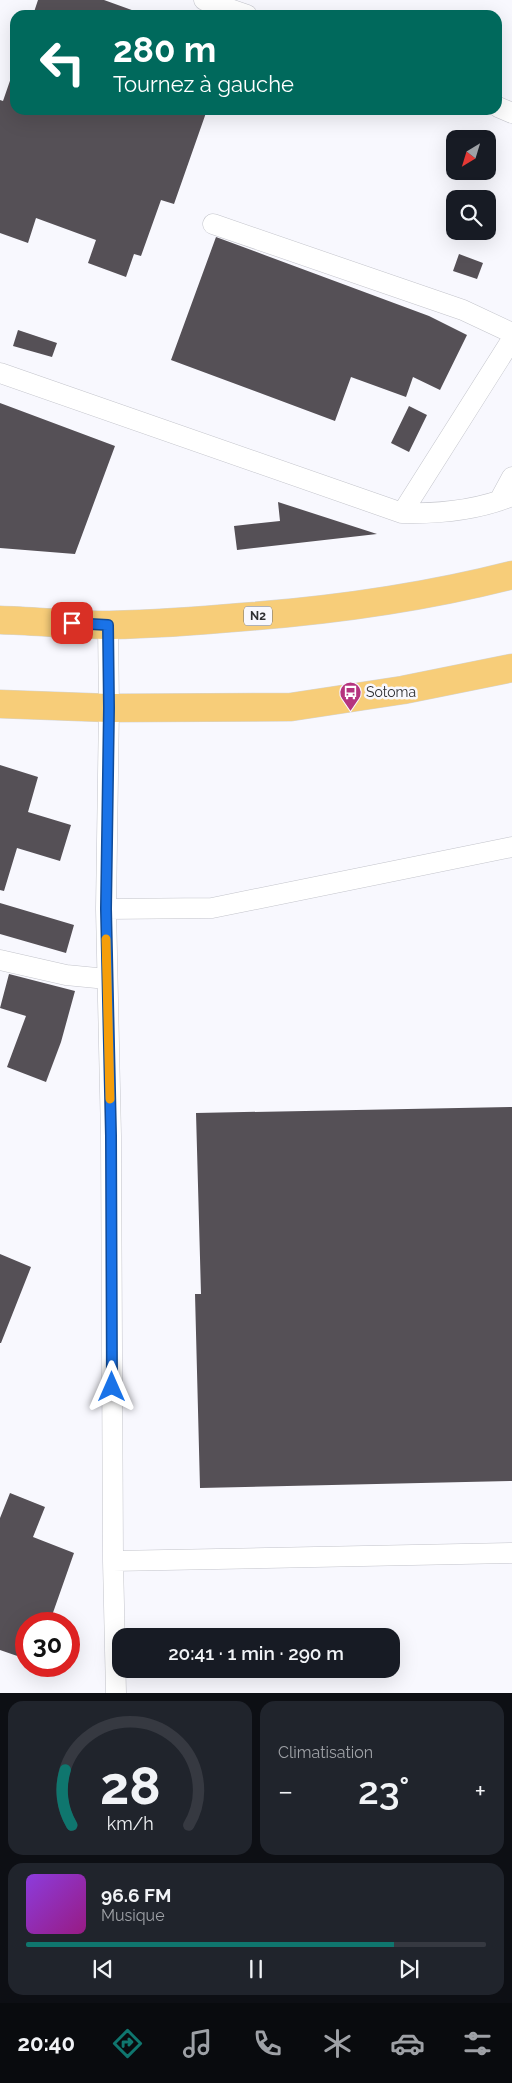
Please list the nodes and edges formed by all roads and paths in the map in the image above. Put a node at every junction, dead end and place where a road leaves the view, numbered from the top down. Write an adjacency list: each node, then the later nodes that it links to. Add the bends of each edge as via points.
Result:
1 (204, 0): 2 (street)
2 (233, 10)
3 (213, 224): 4 (street, via 464,310)
4 (512, 333)
5 (512, 339): 9 (street)
6 (0, 373): 9 (street)
7 (512, 477): 8 (street)
8 (506, 499): 9 (street, via 424,514)
9 (402, 513)
10 (512, 575): 12 (highway, N2, via 371,604 167,623)
11 (0, 620): 12 (highway, N2)
12 (108, 625): 15 (street)
13 (512, 668): 15 (highway, via 403,690 291,707)
14 (0, 704): 15 (highway)
15 (109, 708): 17 (street)
16 (512, 847): 17 (street, via 212,908)
17 (106, 909): 19 (street)
18 (0, 960): 19 (street, via 66,975)
19 (107, 979): 21 (street)
20 (512, 1553): 21 (street)
21 (113, 1560): 22 (street)
22 (116, 1693)

